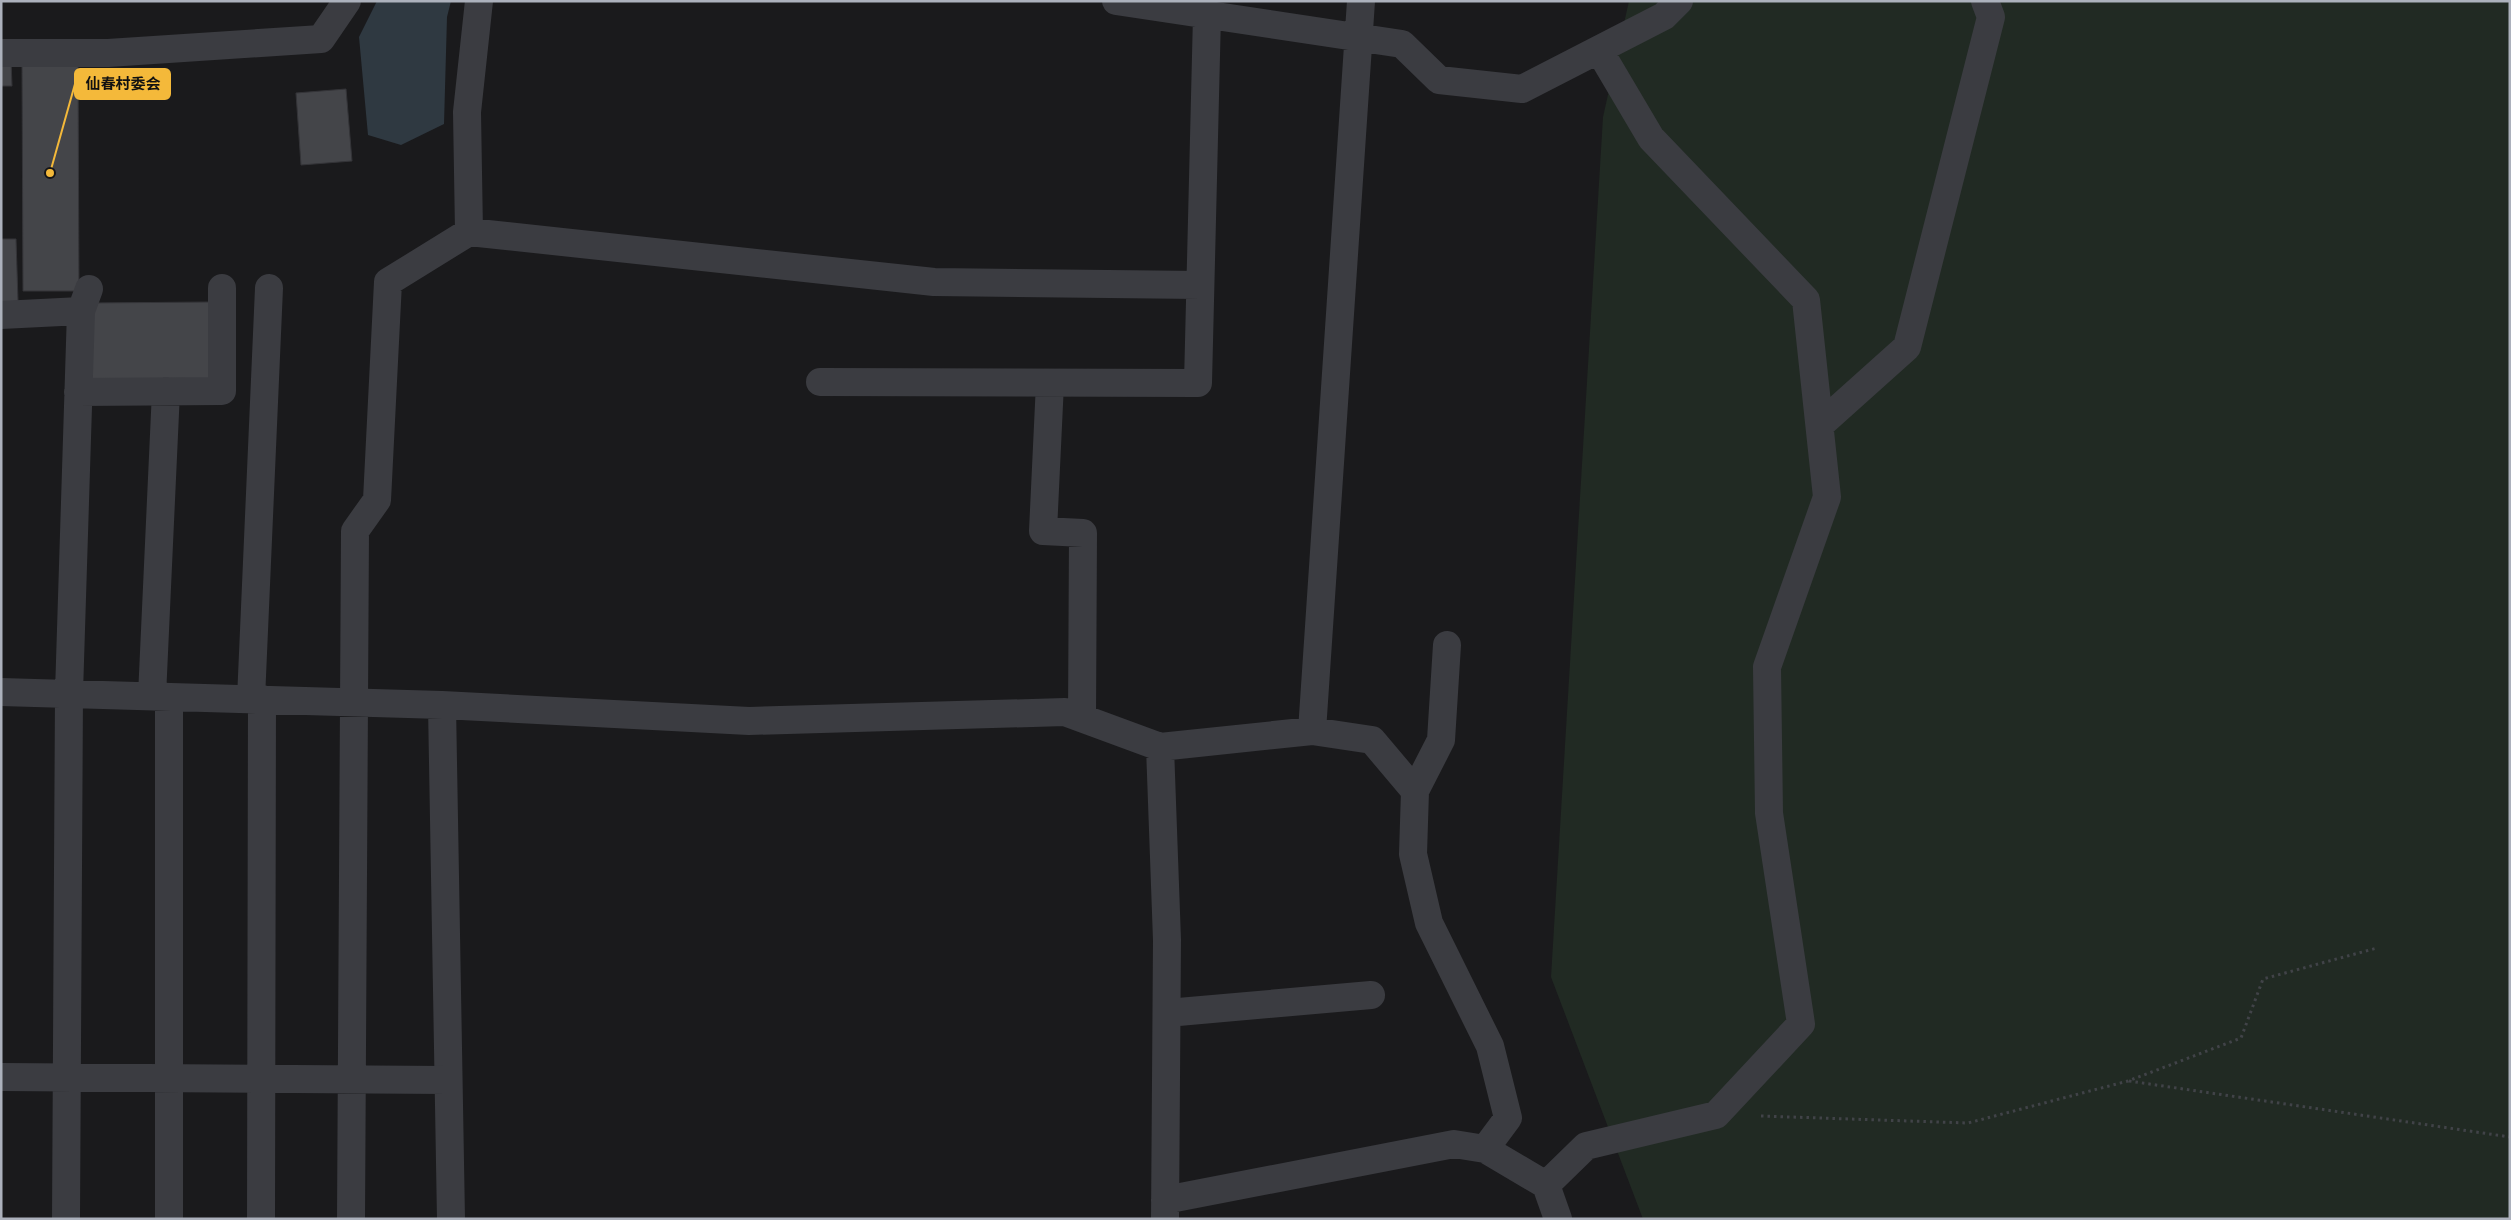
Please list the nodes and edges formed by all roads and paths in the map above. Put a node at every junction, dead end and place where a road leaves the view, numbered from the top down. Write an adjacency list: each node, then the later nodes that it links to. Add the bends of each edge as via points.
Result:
1 (347, 1): 10 (street, via 321,39 108,53)
2 (479, 1): 11 (street, via 467,112)
3 (1116, 1): 7 (street)
4 (1361, 1): 8 (street)
5 (1679, 1): 9 (street, via 1664,16)
6 (1985, 1): 20 (street, via 1991,17 1907,347)
7 (1207, 15): 8 (street); 12 (street)
8 (1359, 38): 9 (street, via 1402,44 1439,80 1522,89); 29 (street)
9 (1599, 50): 20 (street, via 1651,138 1806,300)
10 (1, 53)
11 (469, 232): 12 (street, via 934,282); 26 (street, via 388,282 377,500 355,531)
12 (1200, 285): 17 (street, via 1198,383)
13 (222, 288): 18 (street, via 222,390)
14 (269, 288): 25 (street)
15 (1, 315): 19 (street, via 85,300)
16 (820, 382): 17 (street)
17 (1050, 383): 28 (street, via 1043,531 1084,533)
18 (166, 391): 19 (street); 24 (street)
19 (78, 392): 23 (street)
20 (1820, 425): 42 (street, via 1827,497 1767,667 1769,814 1801,1024)
21 (1447, 645): 31 (street, via 1441,740)
22 (1, 692): 23 (street)
23 (69, 693): 24 (street); 36 (street)
24 (161, 696): 25 (street); 37 (street)
25 (256, 699): 26 (street); 38 (street)
26 (354, 702): 27 (street); 39 (street)
27 (442, 705): 28 (street, via 749,721); 40 (street)
28 (1074, 715): 30 (street)
29 (1312, 731): 30 (street); 31 (street, via 1372,740)
30 (1160, 747): 34 (street)
31 (1414, 791): 44 (street, via 1413,854 1428,923 1490,1046 1508,1118)
32 (2377, 948): 41 (path, via 2263,979 2241,1038)
33 (1371, 995): 34 (street)
34 (1167, 1013): 46 (street)
35 (1, 1077): 36 (street)
36 (67, 1078): 37 (street); 47 (street)
37 (169, 1078): 38 (street); 48 (street)
38 (262, 1079): 39 (street); 49 (street)
39 (352, 1079): 40 (street); 50 (street)
40 (448, 1080): 51 (street)
41 (2128, 1081): 42 (path, via 1968,1123); 43 (path)
42 (1716, 1115): 45 (street, via 1586,1146)
43 (2510, 1137)
44 (1485, 1149): 45 (street); 46 (street, via 1454,1144)
45 (1546, 1185): 52 (street)
46 (1165, 1209)
47 (66, 1219)
48 (169, 1219)
49 (262, 1219)
50 (351, 1219)
51 (451, 1219)
52 (1558, 1219)

